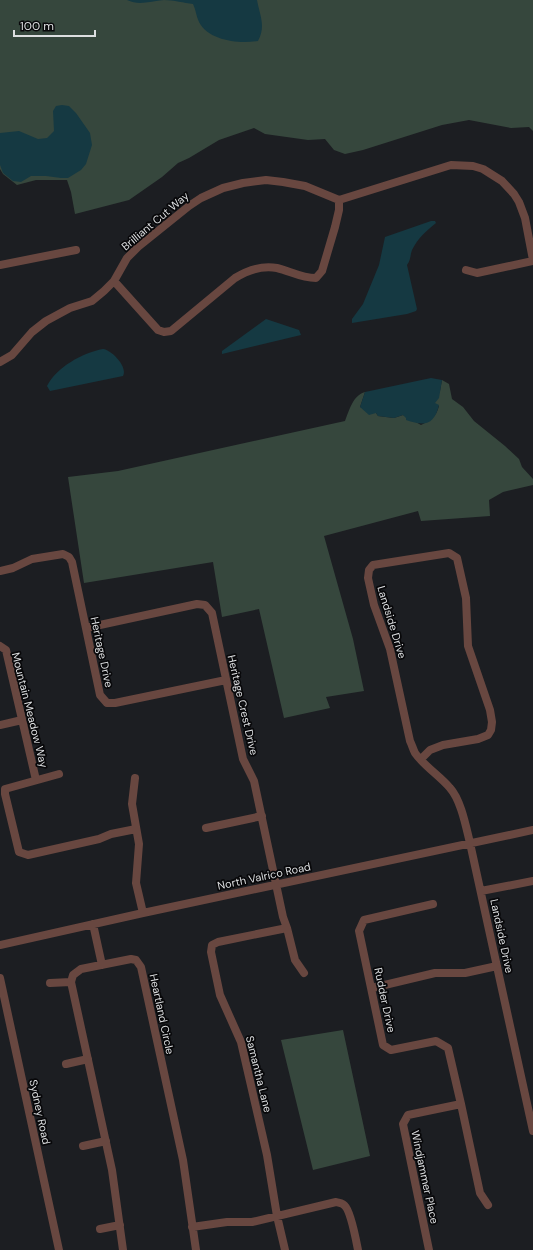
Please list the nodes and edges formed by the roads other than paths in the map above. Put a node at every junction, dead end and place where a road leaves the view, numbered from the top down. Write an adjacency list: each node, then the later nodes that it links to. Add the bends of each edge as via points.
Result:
1 (339, 200): 3 (street, via 451,165 483,169 502,181 519,202 525,218); 6 (street, Brilliant Cut Way, via 306,186 266,180 243,182 223,188 189,206 138,247 127,258); 6 (street, via 335,227 322,271 316,278 301,277 276,268 246,271 171,331 158,330)
2 (76, 250): 4 (street)
3 (533, 261): 5 (street, via 477,273)
4 (0, 265)
5 (466, 270)
6 (114, 281): 7 (street, Brilliant Cut Way, via 92,300 46,321 32,332 12,355)
7 (0, 362)
8 (0, 571): 9 (street, Heritage Drive, via 32,559 63,554 69,557)
9 (86, 628): 11 (street, Heritage Crest Drive, via 197,604 204,605 212,613); 11 (street, Heritage Drive, via 100,695 107,703)
10 (0, 646): 12 (street, Mountain Meadow Way, via 6,650)
11 (226, 680): 18 (street, Heritage Crest Drive, via 243,759 254,781)
12 (22, 720): 13 (street); 17 (street, Mountain Meadow Way)
13 (0, 725)
14 (421, 759): 14 (street, Landside Drive, via 410,741 390,649 374,605 368,578 369,570 373,565 450,553 457,558 466,598 468,646 490,710 491,730 488,735 478,739 430,750); 22 (street, Landside Drive, via 452,789 462,810)
15 (59, 774): 17 (street)
16 (134, 778): 19 (street, via 132,804)
17 (36, 780): 19 (street, via 5,789 19,852 28,855)
18 (262, 816): 20 (street); 24 (street, Heritage Crest Drive)
19 (136, 828): 27 (street, via 139,844 136,883)
20 (206, 828)
21 (533, 830): 22 (street, North Valrico Road)
22 (470, 843): 24 (street, North Valrico Road); 25 (street, Landside Drive)
23 (533, 881): 25 (street)
24 (276, 885): 27 (street, North Valrico Road); 29 (street, Heritage Crest Drive)
25 (481, 892): 32 (street, Landside Drive)
26 (434, 904): 37 (street, Rudder Drive, via 364,920 359,931)
27 (143, 913): 28 (street, North Valrico Road)
28 (95, 923): 30 (street, North Valrico Road); 31 (street)
29 (287, 928): 33 (street, Heritage Crest Drive, via 294,960); 45 (street, Samantha Lane, via 218,942 212,945 211,952 220,996 241,1042 267,1155)
30 (0, 945)
31 (104, 965): 36 (street, Heartland Circle, via 81,969 72,974); 47 (street, Heartland Circle, via 131,959 136,960 141,967 183,1160)
32 (497, 966): 37 (street, via 465,973 435,973); 41 (street, Landside Drive)
33 (304, 972)
34 (0, 978): 49 (street, Sydney Road)
35 (50, 982): 36 (street)
36 (71, 982): 38 (street)
37 (372, 988): 40 (street, Rudder Drive, via 383,1045 391,1050 436,1041 448,1048)
38 (88, 1059): 39 (street); 42 (street)
39 (66, 1064)
40 (461, 1104): 44 (street, Rudder Drive, via 480,1193); 54 (street, Windjammer Place, via 408,1115 403,1124)
41 (533, 1131)
42 (106, 1141): 43 (street); 46 (street)
43 (83, 1146)
44 (488, 1205)
45 (277, 1216): 47 (street, via 252,1222 227,1222); 52 (street, Samantha Lane); 53 (street, via 336,1202 344,1204)
46 (120, 1225): 48 (street); 50 (street)
47 (192, 1227): 51 (street, Heartland Circle)
48 (100, 1228)
49 (59, 1250)
50 (123, 1250)
51 (196, 1250)
52 (284, 1250)
53 (358, 1250)
54 (429, 1250)

